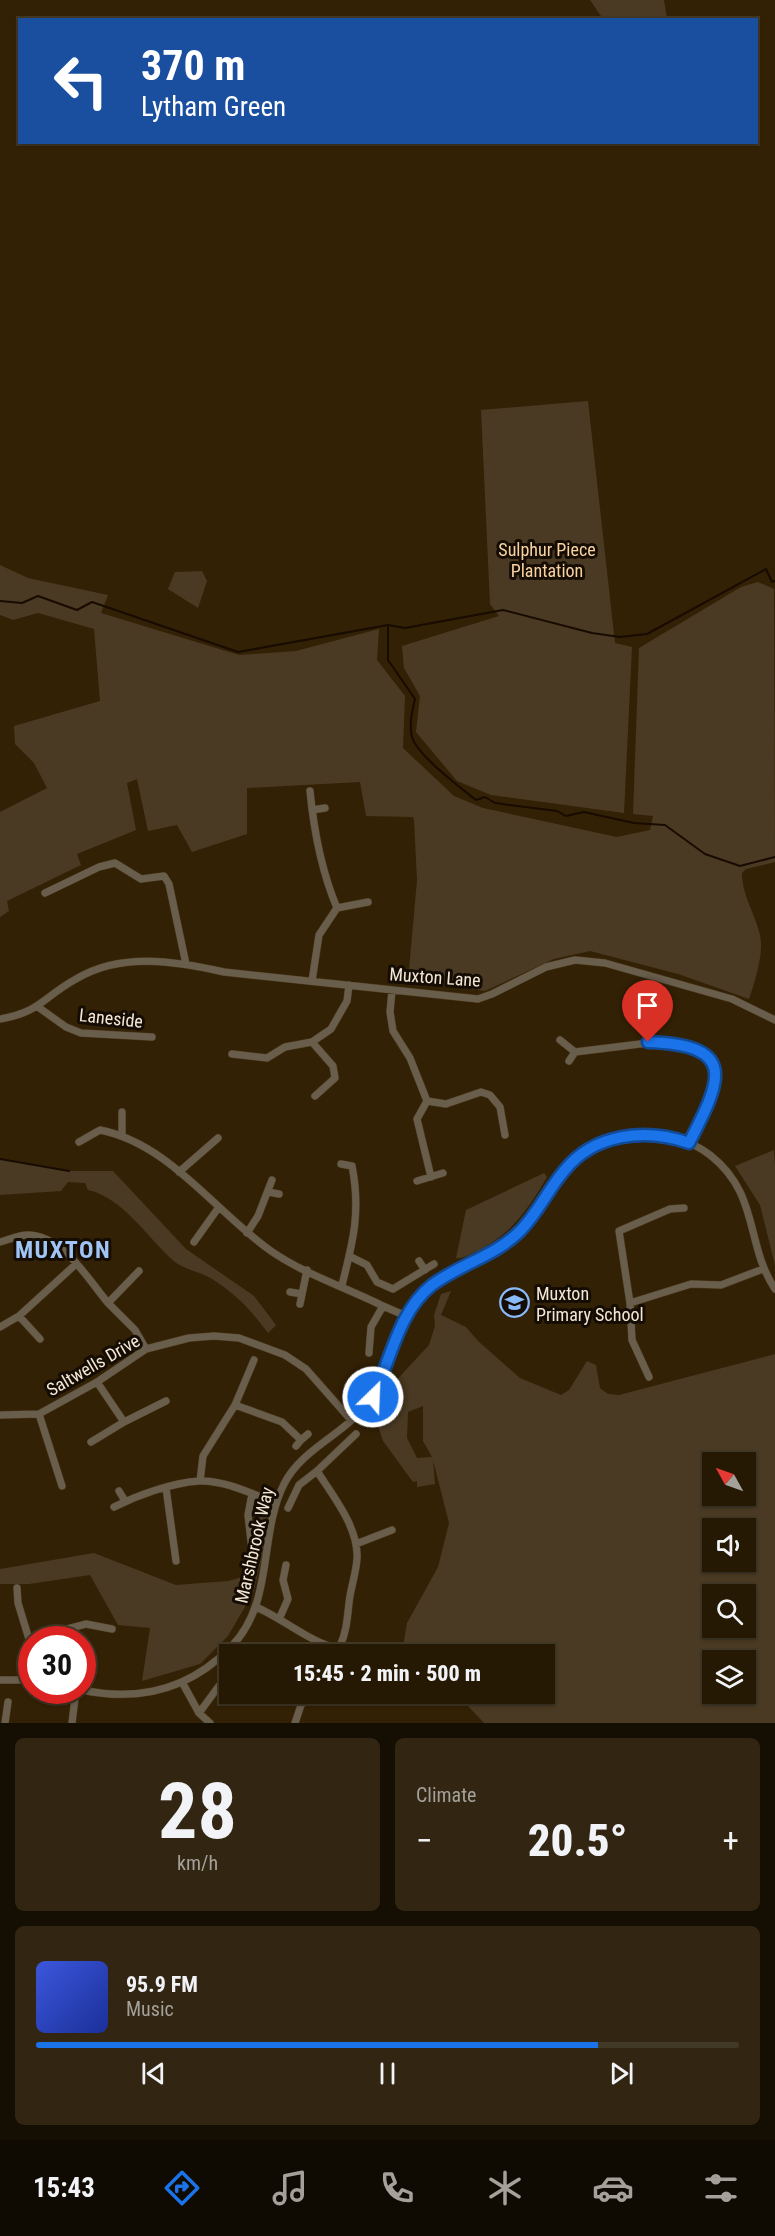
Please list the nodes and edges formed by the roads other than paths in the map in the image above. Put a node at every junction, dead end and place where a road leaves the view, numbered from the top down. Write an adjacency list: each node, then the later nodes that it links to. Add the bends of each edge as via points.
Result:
1 (310, 791): 3 (street)
2 (325, 808): 3 (street)
3 (312, 810): 6 (street, via 321,863)
4 (45, 893): 7 (street, via 115,863 141,879 164,876 170,884)
5 (368, 902): 6 (street)
6 (337, 908): 8 (street, via 319,935)
7 (186, 964): 8 (street, Muxton Lane); 12 (street, Muxton Lane, via 111,963 75,979)
8 (312, 981): 9 (street, Muxton Lane)
9 (349, 985): 10 (street, Muxton Lane); 17 (street, via 347,1001 331,1029)
10 (392, 990): 14 (street, Muxton Lane, via 478,999 546,967 575,960 605,963 732,999); 23 (street, via 393,1031 410,1058)
11 (655, 1001): 18 (street)
12 (38, 1007): 13 (street, Muxton Lane); 15 (street, Laneside, via 81,1033)
13 (0, 1019)
14 (775, 1020)
15 (152, 1036)
16 (560, 1040): 19 (street)
17 (312, 1042): 20 (street, via 285,1047 267,1058); 22 (street, via 333,1066 335,1078)
18 (648, 1042): 19 (street); 29 (street, via 692,1047 715,1064 709,1105)
19 (575, 1052): 21 (street)
20 (232, 1054)
21 (569, 1061)
22 (315, 1096)
23 (427, 1101): 26 (street, via 446,1104 481,1092 490,1095 500,1107); 33 (street, via 417,1119)
24 (122, 1112): 25 (street)
25 (122, 1135): 28 (street, via 100,1130); 31 (street, via 149,1148)
26 (505, 1135)
27 (218, 1138): 31 (street)
28 (79, 1142)
29 (689, 1143): 47 (street, Marshbrook Way, via 721,1165 738,1187 749,1210); 60 (street, Marshbrook Way, via 635,1134 618,1137 581,1155 565,1169 517,1233 432,1286)
30 (341, 1164): 43 (street, via 354,1163 358,1208)
31 (179, 1172): 38 (street)
32 (443, 1173): 33 (street)
33 (431, 1177): 35 (street)
34 (272, 1180): 36 (street)
35 (417, 1181)
36 (268, 1192): 37 (street); 40 (street)
37 (279, 1194)
38 (219, 1208): 40 (street); 42 (street)
39 (684, 1208): 56 (street, via 670,1209 619,1231)
40 (247, 1233): 48 (street)
41 (0, 1242): 45 (street, via 26,1234 45,1239 61,1248)
42 (194, 1242)
43 (349, 1256): 49 (street, via 366,1265 377,1282 393,1289); 51 (street)
44 (419, 1261): 49 (street)
45 (76, 1264): 55 (street); 59 (street)
46 (434, 1264): 49 (street)
47 (763, 1269): 52 (street, Marshbrook Way); 56 (street, via 721,1285 691,1284)
48 (308, 1270): 51 (street); 54 (street)
49 (426, 1270)
50 (139, 1271): 55 (street)
51 (342, 1285): 58 (street)
52 (775, 1289)
53 (290, 1292): 54 (street)
54 (302, 1294): 57 (street)
55 (108, 1303): 63 (street, via 135,1330)
56 (630, 1303): 66 (street, via 632,1340)
57 (300, 1304)
58 (383, 1306): 60 (street); 64 (street, via 371,1326)
59 (19, 1316): 61 (street); 62 (street)
60 (406, 1316): 72 (street, Marshbrook Way, via 373,1397)
61 (0, 1327)
62 (40, 1339)
63 (146, 1349): 67 (street, Saltwells Drive); 72 (street, Saltwells Drive, via 214,1336 254,1342 306,1369)
64 (369, 1353)
65 (254, 1359): 69 (street)
66 (649, 1377)
67 (97, 1382): 70 (street, Saltwells Drive); 73 (street)
68 (166, 1401): 73 (street)
69 (235, 1405): 74 (street, via 282,1422 299,1443); 78 (street, via 203,1456)
70 (39, 1414): 71 (street, Saltwells Drive); 79 (street)
71 (0, 1415)
72 (351, 1420): 84 (street, Marshbrook Way, via 298,1465 285,1481)
73 (124, 1422): 76 (street)
74 (308, 1434)
75 (356, 1434): 77 (street)
76 (96, 1443)
77 (317, 1471): 86 (street, via 299,1485); 90 (street)
78 (200, 1481): 80 (street); 82 (street)
79 (62, 1486)
80 (166, 1488): 83 (street); 92 (street)
81 (119, 1491): 83 (street)
82 (252, 1494): 84 (street); 91 (street, via 248,1515)
83 (125, 1501): 85 (street)
84 (276, 1503): 97 (street, Marshbrook Way)
85 (114, 1507)
86 (288, 1508)
87 (392, 1530): 88 (street)
88 (384, 1534): 89 (street); 90 (street)
89 (388, 1541)
90 (356, 1544): 98 (street, via 348,1626 340,1646 324,1644)
91 (252, 1550)
92 (176, 1561)
93 (286, 1565): 98 (street, via 283,1580 288,1599)
94 (17, 1588): 95 (street)
95 (17, 1596): 96 (street); 99 (street)
96 (7, 1597)
97 (256, 1607): 98 (street); 104 (street, Marshbrook Way, via 234,1645 206,1670)
98 (279, 1617)
99 (25, 1626)
100 (78, 1626): 101 (street)
101 (112, 1629)
102 (18, 1679): 103 (street)
103 (0, 1680)
104 (182, 1682): 106 (street, Marshbrook Way, via 163,1691 129,1696); 110 (street)
105 (219, 1686): 110 (street)
106 (96, 1693)
107 (8, 1702): 111 (street)
108 (74, 1704): 112 (street)
109 (303, 1704): 114 (street)
110 (199, 1713): 113 (street)
111 (4, 1723)
112 (72, 1723)
113 (210, 1723)
114 (295, 1723)

